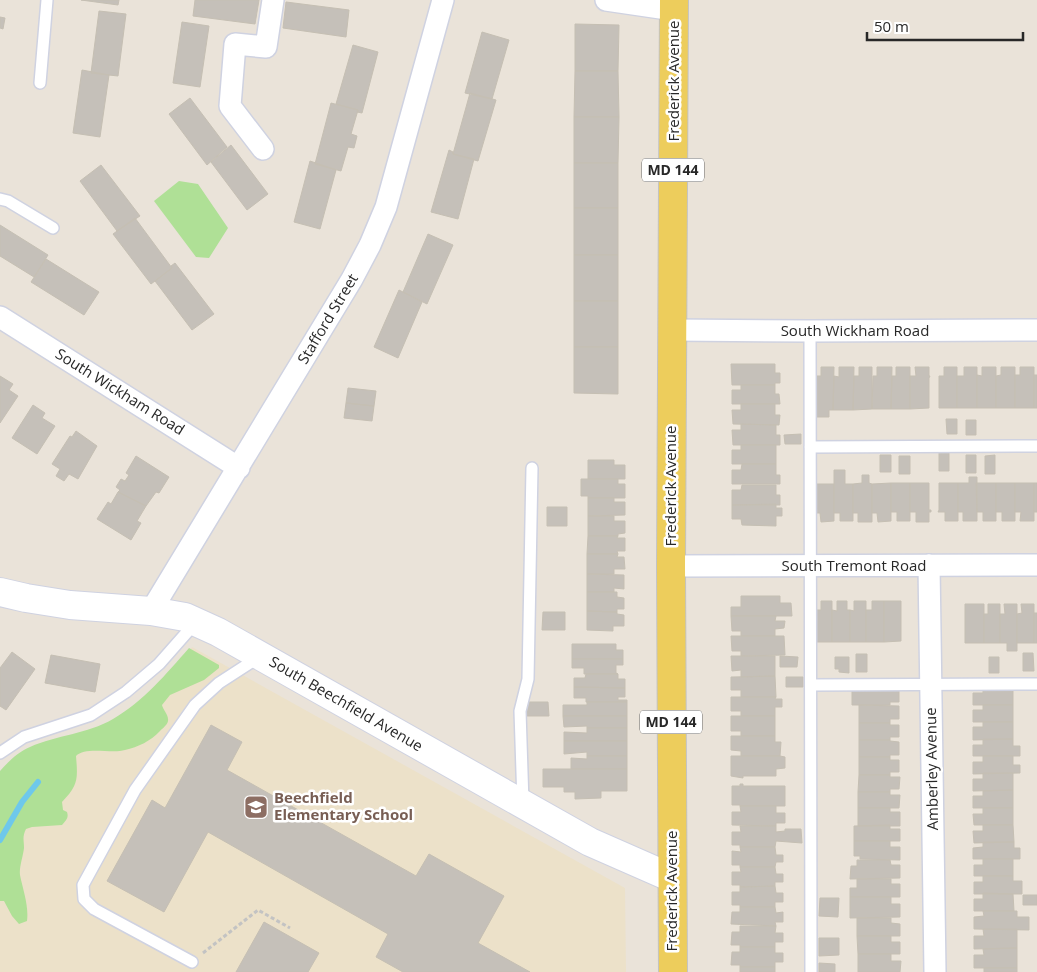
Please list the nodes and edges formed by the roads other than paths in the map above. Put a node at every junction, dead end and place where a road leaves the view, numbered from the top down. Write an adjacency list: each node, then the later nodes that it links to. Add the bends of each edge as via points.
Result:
1 (47, 0): 6 (lane)
2 (273, 0): 7 (street, via 266,47 235,44 230,106)
3 (443, 0): 16 (street, Stafford Street, via 386,207 370,245)
4 (606, 0): 5 (street)
5 (674, 5): 11 (main road, Frederick Avenue / MD 144)
6 (40, 84)
7 (263, 149)
8 (0, 200): 9 (lane, via 8,201)
9 (53, 228)
10 (0, 317): 16 (street, South Wickham Road)
11 (672, 330): 13 (street, South Wickham Road); 19 (main road, Frederick Avenue / MD 144)
12 (1037, 330): 13 (street, South Wickham Road)
13 (810, 331): 14 (lane)
14 (810, 446): 15 (lane); 20 (lane)
15 (1037, 446)
16 (239, 468): 23 (street, Stafford Street)
17 (532, 468): 30 (lane, via 528,679 520,711)
18 (1037, 565): 21 (street, South Tremont Road)
19 (671, 566): 20 (street, South Tremont Road); 31 (main road, Frederick Avenue / MD 144)
20 (810, 566): 21 (street, South Tremont Road); 27 (lane)
21 (930, 566): 28 (street, Amberley Avenue)
22 (0, 592): 23 (street, South Beechfield Avenue, via 70,605)
23 (151, 611): 24 (street, South Beechfield Avenue)
24 (196, 622): 25 (street, South Beechfield Avenue); 29 (lane, via 159,664 126,692 91,715 24,737)
25 (260, 656): 30 (street, South Beechfield Avenue); 32 (lane, via 219,683 195,704 135,790 83,885 84,899 94,909)
26 (1037, 684): 28 (lane)
27 (811, 685): 28 (lane); 34 (lane)
28 (931, 685): 35 (street, Amberley Avenue)
29 (0, 753)
30 (523, 804): 31 (street, South Beechfield Avenue, via 590,842)
31 (672, 878): 33 (main road, Frederick Avenue / MD 144)
32 (192, 962)
33 (673, 972)
34 (811, 972)
35 (935, 972)

